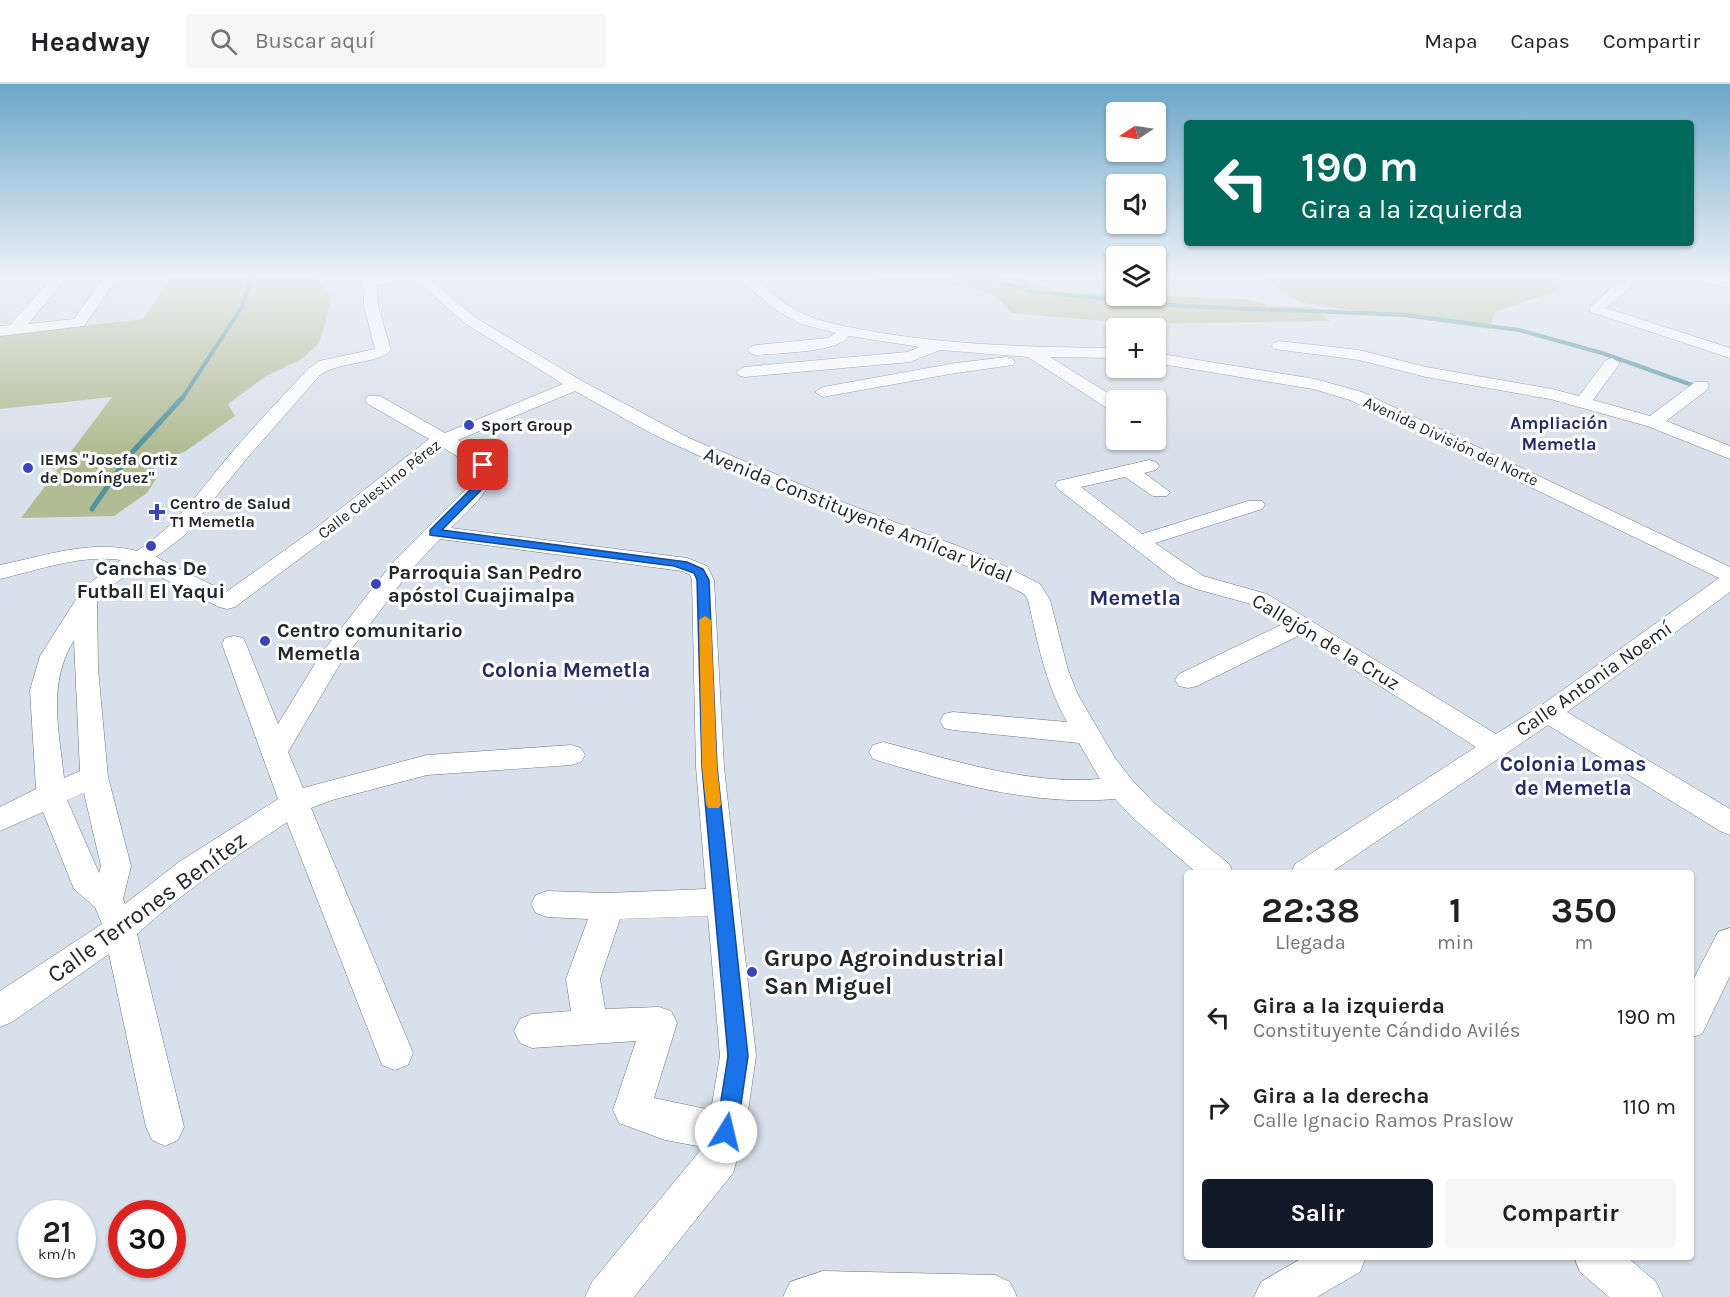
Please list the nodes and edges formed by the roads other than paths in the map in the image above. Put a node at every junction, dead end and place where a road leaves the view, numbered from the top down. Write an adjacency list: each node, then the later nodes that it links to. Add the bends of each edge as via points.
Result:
1 (379, 334): 32 (street, via 383,350 380,353 325,364 314,372 177,532)
2 (492, 334): 15 (street, Avenida Constituyente Amílcar Vidal)
3 (843, 334): 8 (street, via 832,342)
4 (862, 334): 6 (street)
5 (1671, 334): 9 (street)
6 (937, 345): 11 (street); 14 (street, via 910,357)
7 (1279, 346): 20 (street, via 1359,355)
8 (756, 350)
9 (1730, 353)
10 (1106, 354): 11 (street)
11 (1036, 355): 17 (street); 19 (street)
12 (1166, 360): 34 (street, Avenida División del Norte, via 1315,384 1364,399)
13 (1612, 363): 20 (street)
14 (744, 372)
15 (576, 385): 24 (street, Calle Celestino Pérez); 42 (street, Avenida Constituyente Amílcar Vidal, via 685,443 981,563 1032,589 1042,608 1065,695)
16 (1701, 386): 23 (street)
17 (823, 392)
18 (374, 400): 24 (street)
19 (1106, 400)
20 (1583, 402): 23 (street)
21 (1090, 408): 22 (street)
22 (1106, 417)
23 (1653, 422): 25 (street)
24 (441, 439): 30 (street, via 477,459 484,472 478,488); 32 (street, Calle Celestino Pérez, via 227,602)
25 (1730, 453)
26 (1149, 466): 27 (street)
27 (1128, 471): 28 (street); 31 (street, Callejón de la Cruz, via 1065,485)
28 (1160, 492)
29 (1255, 506): 31 (street)
30 (434, 532): 44 (street, via 402,566 330,660); 55 (street, via 656,568 687,565 699,571 703,580 710,767)
31 (1138, 542): 37 (street, Callejón de la Cruz, via 1186,577 1202,585 1259,599)
32 (138, 558): 33 (street, via 101,552); 36 (street, via 101,583)
33 (0, 572)
34 (1730, 575)
35 (1730, 581): 40 (street, Calle Antonia Noemí)
36 (86, 600): 47 (street, via 86,669); 49 (street, via 52,656 43,690)
37 (1301, 625): 39 (street); 43 (street, Callejón de la Cruz)
38 (234, 644): 44 (street)
39 (1188, 680)
40 (1548, 713): 43 (street, Calle Antonia Noemí); 52 (street)
41 (953, 721): 42 (street)
42 (1088, 734): 48 (street, Avenida Constituyente Amílcar Vidal)
43 (1496, 747): 54 (street, Calle Antonia Noemí)
44 (275, 751): 50 (street)
45 (883, 752): 48 (street, via 1001,783 1096,792)
46 (571, 755): 50 (street, Calle Terrones Benítez, via 427,765)
47 (94, 777): 49 (street); 58 (street, via 116,866)
48 (1122, 788): 53 (street, Avenida Constituyente Amílcar Vidal)
49 (51, 795): 51 (street); 58 (street, via 85,880)
50 (294, 803): 58 (street, Calle Terrones Benítez, via 160,893); 64 (street)
51 (0, 820)
52 (1730, 823)
53 (1214, 870)
54 (1311, 870)
55 (723, 902): 57 (street); 66 (street, via 738,1056)
56 (547, 904): 57 (street)
57 (606, 906): 62 (street, via 583,979)
58 (113, 914): 60 (street, Calle Terrones Benítez); 65 (street)
59 (1730, 942): 61 (street)
60 (0, 1011)
61 (1694, 1014)
62 (591, 1026): 63 (street); 66 (street, via 659,1023 632,1110 665,1121)
63 (532, 1030)
64 (395, 1053)
65 (165, 1127)
66 (726, 1132): 69 (street, via 719,1159)
67 (1340, 1260): 72 (street)
68 (1598, 1260): 73 (street)
69 (607, 1297)
70 (805, 1297): 71 (street, via 823,1292)
71 (995, 1297)
72 (1276, 1297)
73 (1641, 1297)

